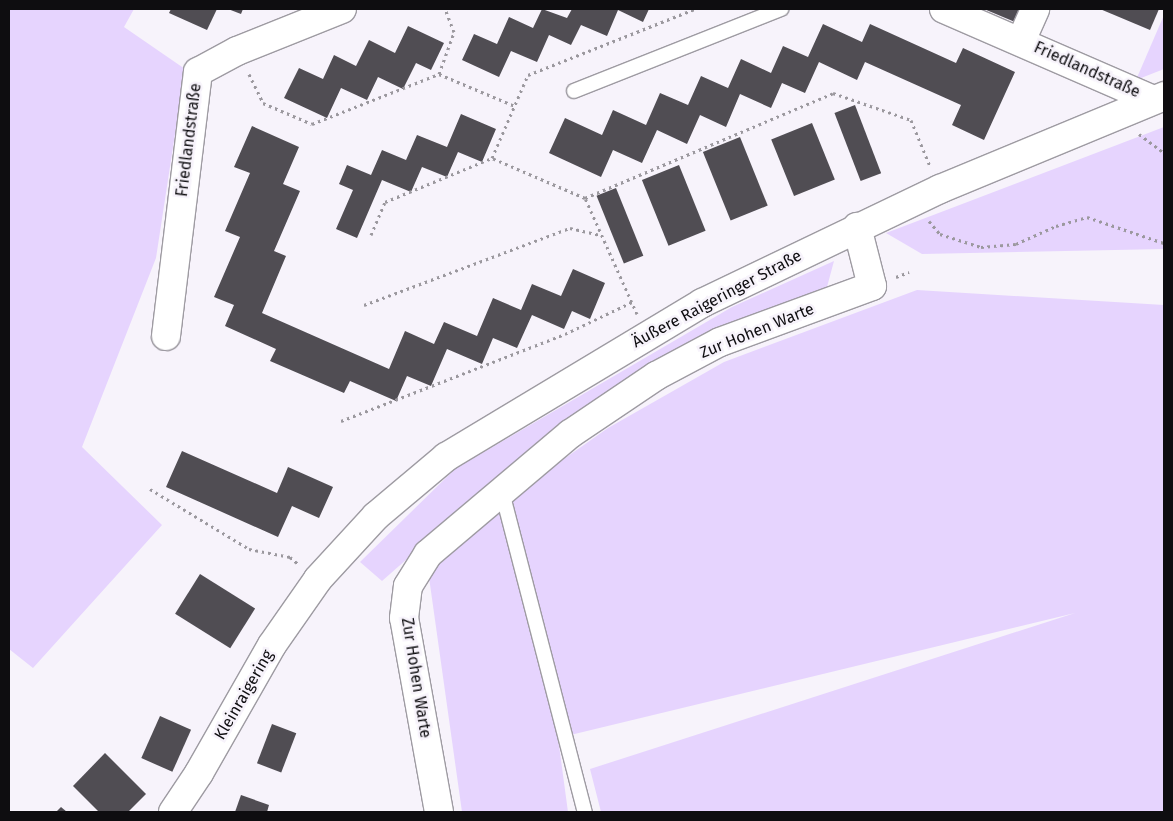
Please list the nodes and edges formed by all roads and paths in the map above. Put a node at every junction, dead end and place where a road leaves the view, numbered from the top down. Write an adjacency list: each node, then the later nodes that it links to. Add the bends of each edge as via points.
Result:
1 (342, 9): 8 (street, Friedlandstraße)
2 (445, 9): 9 (path, via 454,32)
3 (695, 9): 12 (path, via 528,75)
4 (781, 9): 10 (lane)
5 (944, 9): 7 (street, Friedlandstraße)
6 (1035, 9): 7 (street, Friedlandstraße)
7 (1020, 41): 11 (street, Friedlandstraße)
8 (237, 50): 9 (path, via 263,104 312,124); 24 (street, Friedlandstraße, via 198,72)
9 (439, 74): 12 (path)
10 (574, 91)
11 (1158, 98): 14 (street, Äußere Raigeringer Straße)
12 (514, 106): 13 (path)
13 (492, 158): 15 (path); 18 (path, via 384,202)
14 (940, 189): 15 (path, via 911,120 833,93); 16 (street, Äußere Raigeringer Straße)
15 (585, 198): 19 (path)
16 (913, 201): 17 (street, Äußere Raigeringer Straße); 20 (path, via 940,234 981,247 1016,244 1056,226 1087,217)
17 (857, 227): 23 (street, Äußere Raigeringer Straße, via 702,303); 27 (street, Zur Hohen Warte, via 872,286 720,342 656,376 570,434)
18 (370, 235)
19 (602, 235): 21 (path); 22 (path, via 570,228)
20 (1164, 243)
21 (632, 302): 23 (path); 25 (path, via 565,334)
22 (364, 305)
23 (647, 335): 29 (street, Äußere Raigeringer Straße, via 446,457 376,516)
24 (166, 336)
25 (341, 421)
26 (150, 489): 28 (path, via 249,549)
27 (502, 492): 31 (street, Zur Hohen Warte, via 428,554 408,586 404,618); 32 (lane)
28 (290, 557)
29 (318, 579): 30 (street, Kleinraigering, via 272,645 200,773)
30 (173, 812)
31 (438, 812)
32 (585, 812)

